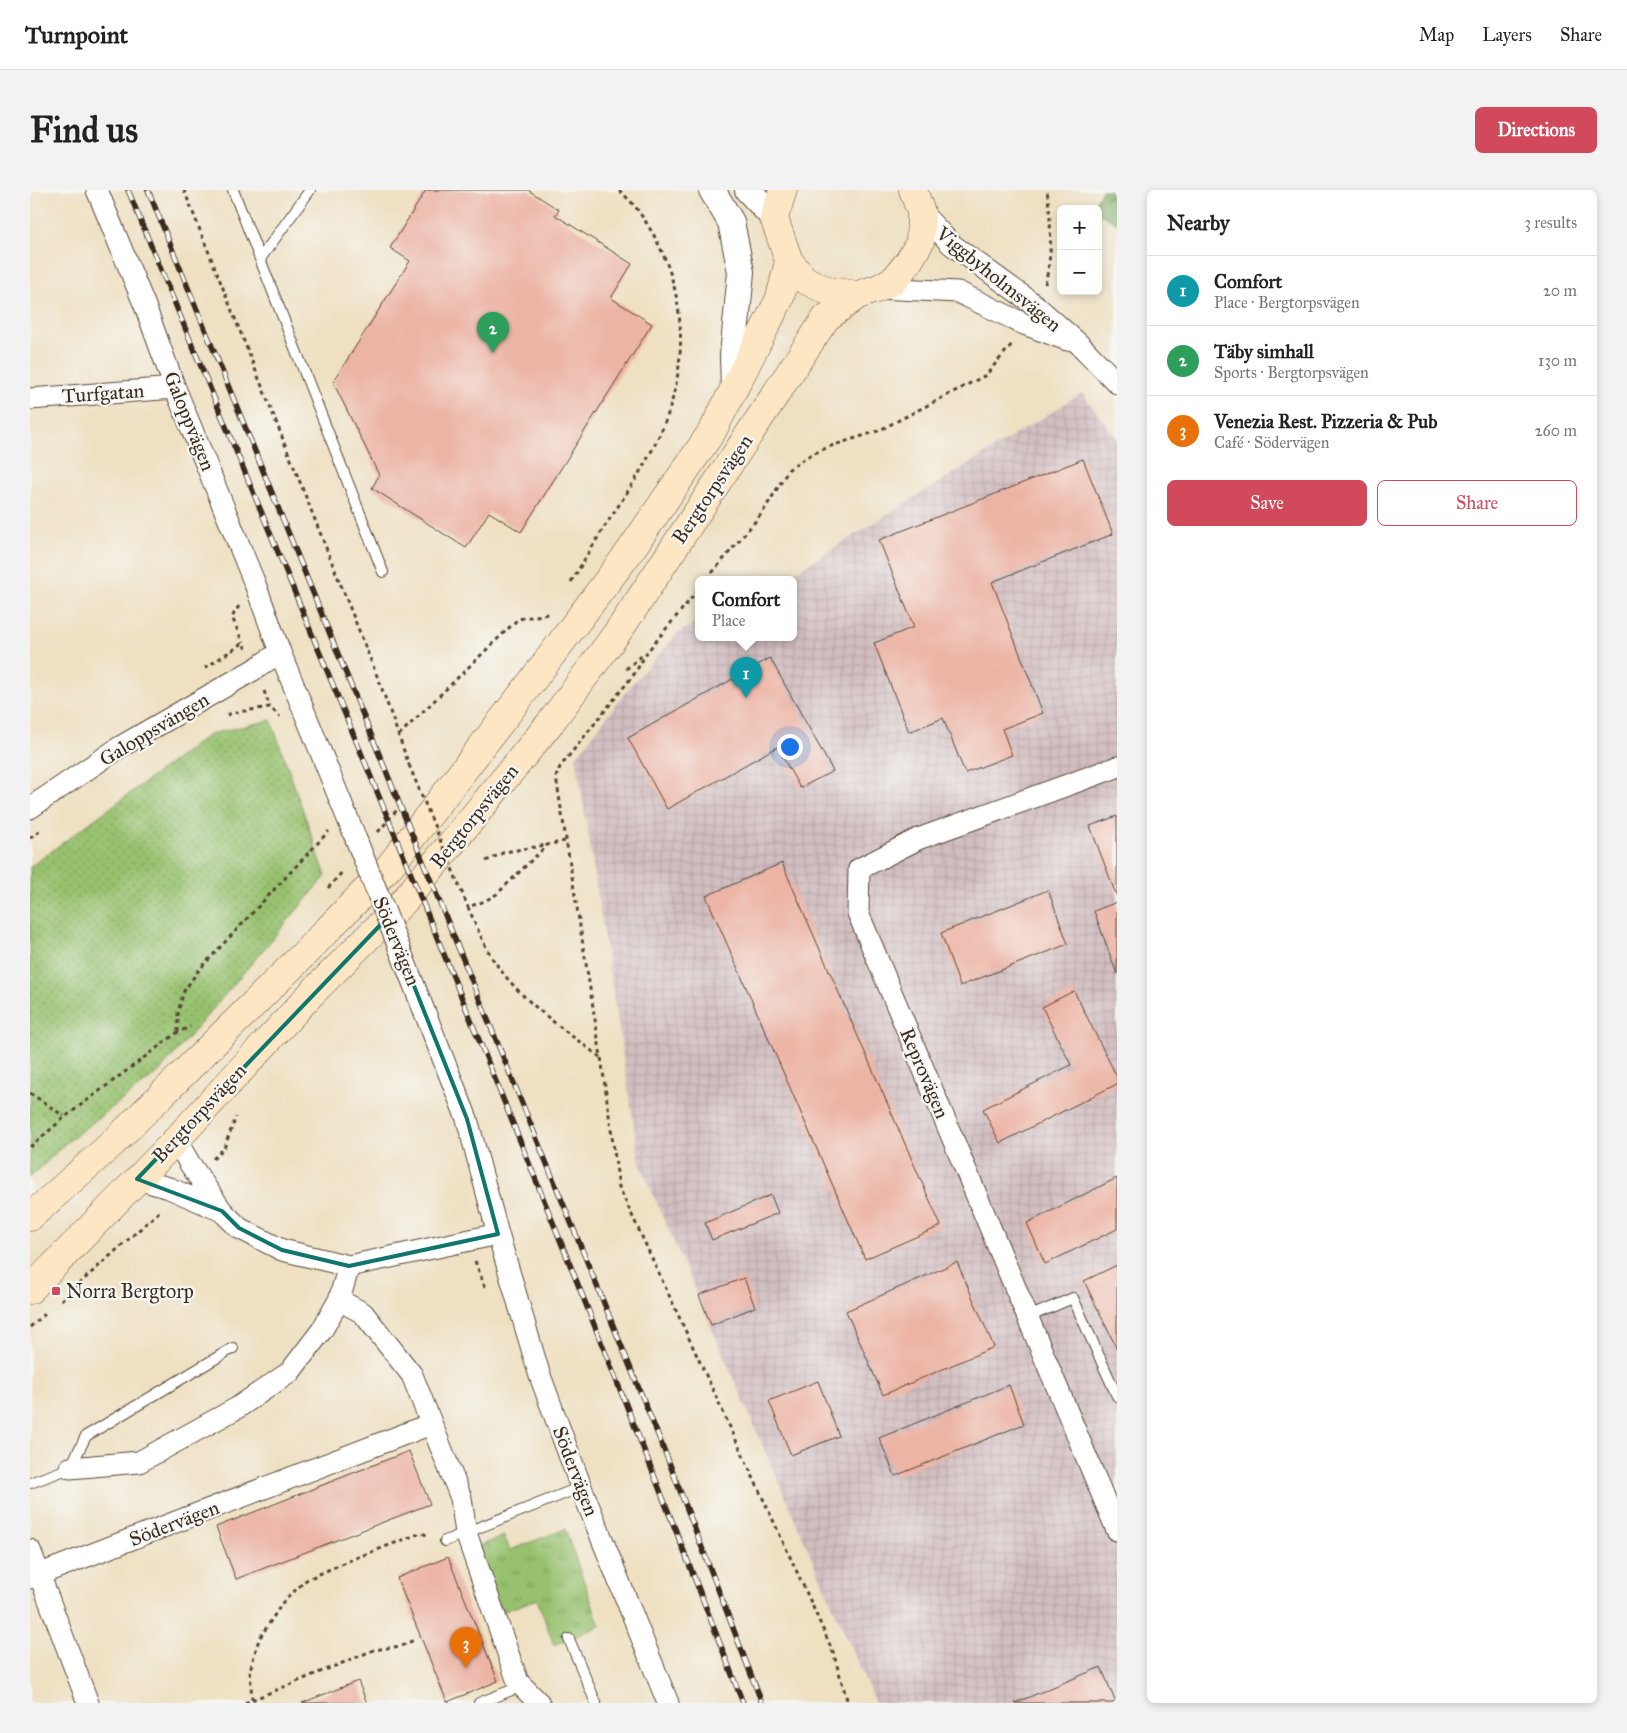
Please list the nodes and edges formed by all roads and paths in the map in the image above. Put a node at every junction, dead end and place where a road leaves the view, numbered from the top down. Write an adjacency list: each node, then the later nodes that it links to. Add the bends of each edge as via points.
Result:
1 (98, 190): 19 (street, Galoppvägen)
2 (184, 190): 30 (path)
3 (233, 190): 12 (lane)
4 (310, 190): 12 (lane)
5 (619, 190): 24 (path, via 639,212 670,270 680,311 677,388 665,423 641,471)
6 (712, 190): 20 (street, via 731,222 741,272 733,356)
7 (748, 190): 11 (street)
8 (783, 190): 11 (main road)
9 (1047, 190): 15 (path, via 1051,238 1049,269)
10 (917, 201): 14 (main road, Bergtorpsvägen, via 920,242 895,279); 15 (street, Viggbyholmsvägen, via 951,244)
11 (774, 218): 13 (main road)
12 (260, 260): 22 (lane)
13 (789, 261): 14 (main road, via 805,280 828,291); 20 (main road, Bergtorpsvägen, via 780,298)
14 (868, 292): 16 (street, Viggbyholmsvägen, via 958,292); 51 (main road, Bergtorpsvägen, via 826,318 622,626 515,766 405,900 311,994)
15 (1035, 306): 17 (street, Viggbyholmsvägen)
16 (1024, 324): 17 (street, Viggbyholmsvägen); 23 (path, via 1009,349 986,375 878,431 831,446 789,470 763,512)
17 (1079, 344): 18 (street, Viggbyholmsvägen)
18 (1117, 383)
19 (175, 388): 21 (street, Turfgatan); 27 (street, Galoppvägen)
20 (734, 389): 55 (main road, Bergtorpsvägen, via 713,430 630,551 389,867 114,1142)
21 (30, 398)
22 (383, 572)
23 (710, 576)
24 (567, 588)
25 (695, 594): 40 (path, via 560,767 556,777)
26 (550, 619): 30 (path, via 552,613 518,619)
27 (280, 652): 34 (street, Galoppsvängen, via 120,747); 38 (street, Södervägen)
28 (223, 717): 29 (path, via 270,707)
29 (283, 719)
30 (399, 736): 45 (path, bridge)
31 (1117, 767): 60 (street, Reprovägen, via 918,839 859,869 858,913)
32 (425, 778): 33 (path)
33 (412, 793)
34 (30, 808)
35 (399, 808): 38 (path)
36 (46, 826): 39 (path)
37 (330, 830): 47 (path, via 198,971 184,991 178,1012)
38 (364, 835): 56 (street, Södervägen, bridge, via 425,1012 467,1118)
39 (30, 838)
40 (566, 841): 41 (path); 48 (path)
41 (547, 845): 42 (path, via 505,852); 45 (path, via 496,894)
42 (486, 861)
43 (348, 866): 44 (path)
44 (322, 895)
45 (468, 907): 48 (path, via 488,950 507,976 540,1012)
46 (192, 1026): 47 (path)
47 (178, 1032): 50 (path)
48 (600, 1057): 82 (path, via 619,1186 833,1652)
49 (30, 1093): 50 (path)
50 (65, 1116): 52 (path)
51 (176, 1140): 53 (main road, Bergtorpsvägen); 54 (street)
52 (30, 1147)
53 (137, 1179): 54 (street, via 169,1188); 58 (main road, Bergtorpsvägen)
54 (222, 1210): 57 (street, via 239,1228 282,1250)
55 (30, 1217)
56 (498, 1234): 57 (street); 66 (street, Södervägen, via 540,1373)
57 (349, 1266): 59 (street)
58 (30, 1290)
59 (339, 1300): 63 (street, via 364,1313 412,1375); 64 (street, via 322,1330 290,1372 238,1408 139,1462)
60 (1028, 1316): 62 (lane, via 1074,1298); 67 (street, Reprovägen)
61 (233, 1348): 64 (lane, via 86,1436)
62 (1117, 1396)
63 (431, 1424): 68 (street, via 461,1498); 71 (street, Södervägen)
64 (70, 1468): 65 (lane)
65 (30, 1483)
66 (582, 1487): 68 (lane); 81 (street, Södervägen)
67 (1117, 1530)
68 (466, 1533): 69 (lane); 74 (street)
69 (444, 1541): 75 (path, via 421,1533 306,1580 282,1602 259,1639 250,1670)
70 (30, 1550): 71 (street)
71 (34, 1576): 76 (street)
72 (569, 1639): 80 (lane)
73 (414, 1640): 75 (path, via 401,1646 374,1650)
74 (522, 1686): 78 (lane); 79 (street)
75 (252, 1700): 77 (path)
76 (88, 1703)
77 (245, 1703)
78 (479, 1703)
79 (539, 1703)
80 (596, 1703)
81 (668, 1703)
82 (848, 1703)

